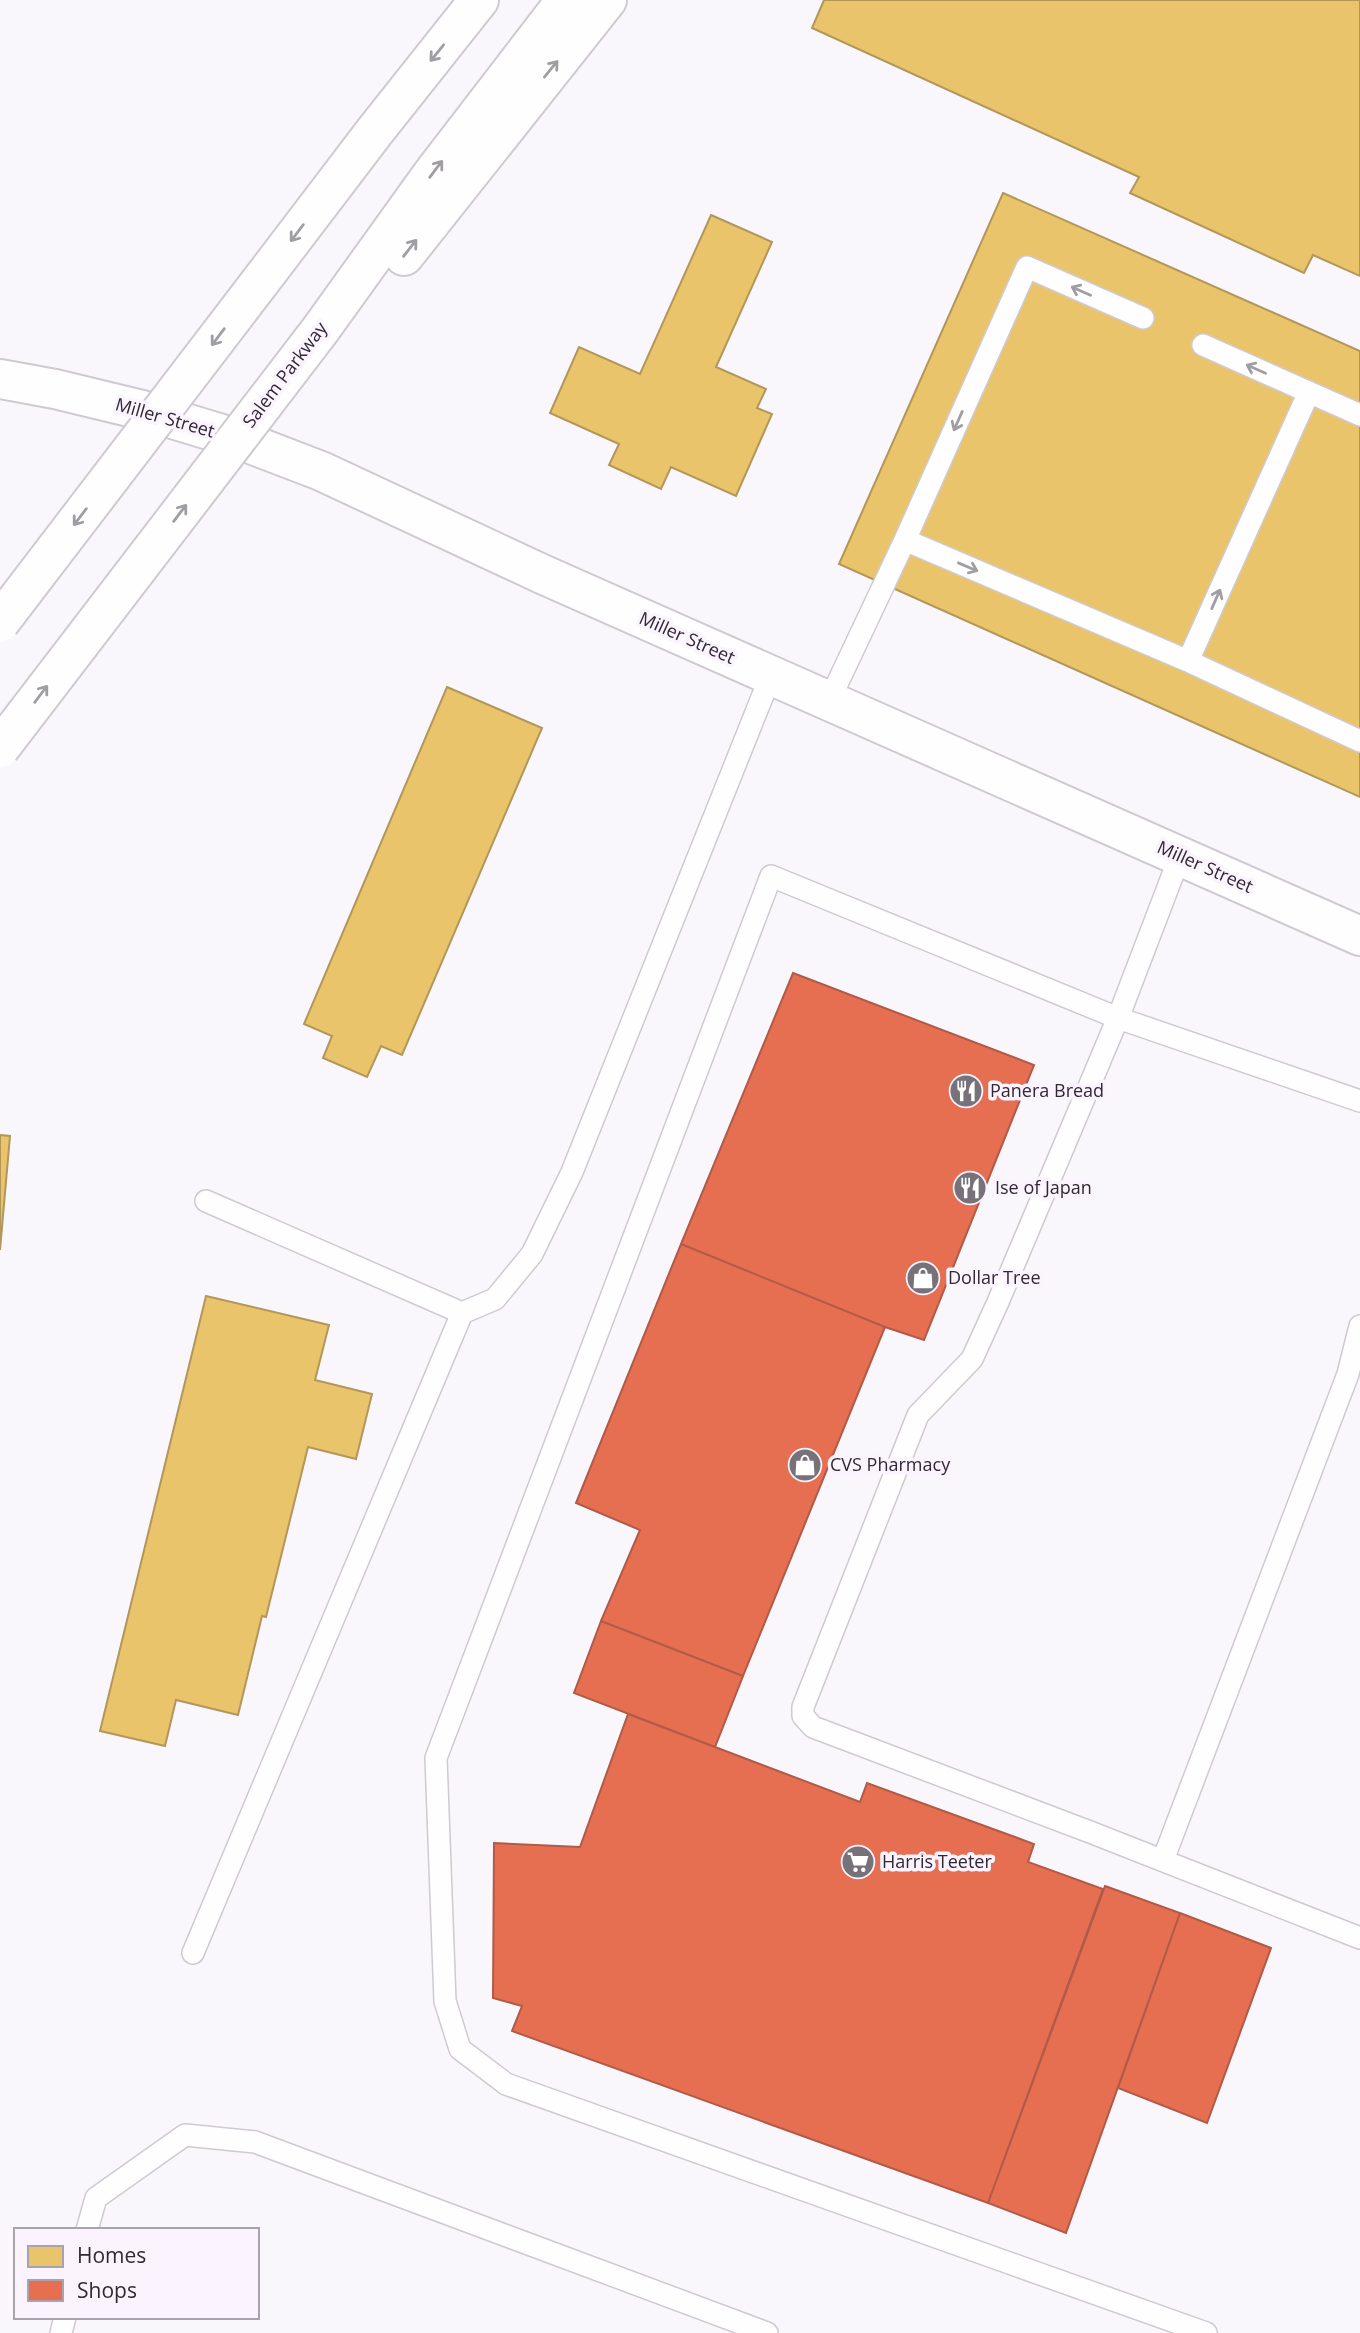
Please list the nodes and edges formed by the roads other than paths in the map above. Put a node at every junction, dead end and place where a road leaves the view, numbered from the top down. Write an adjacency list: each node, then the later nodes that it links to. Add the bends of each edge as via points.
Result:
1 (480, 0): 11 (main road, one-way to 11, bridge)
2 (566, 0): 4 (main road, Salem Parkway, one-way to 2)
3 (607, 0): 4 (main road, one-way to 3, via 386,279)
4 (330, 317): 16 (main road, Salem Parkway, one-way to 4, bridge)
5 (1143, 318): 10 (lane, one-way to 10, via 1027,267)
6 (1203, 345): 8 (lane, one-way to 6)
7 (0, 379): 13 (main road, Miller Street, via 146,411 321,471)
8 (1309, 393): 9 (lane); 12 (lane, one-way to 8)
9 (1360, 415)
10 (905, 540): 12 (lane, one-way to 12); 14 (lane)
11 (0, 622)
12 (1188, 662): 15 (lane)
13 (771, 675): 14 (main road, Miller Street); 22 (lane, via 572,1172 532,1254 495,1299)
14 (829, 701): 17 (main road, Miller Street)
15 (1360, 741)
16 (0, 748)
17 (1180, 856): 18 (main road, Miller Street); 19 (lane)
18 (1359, 932)
19 (1118, 1018): 20 (lane); 25 (lane, via 972,1359 918,1415 803,1716 813,1727); 30 (lane, via 771,876 436,1758 445,2001 460,2049 506,2084)
20 (1360, 1101)
21 (206, 1201): 22 (lane)
22 (462, 1313): 27 (lane)
23 (1360, 1326): 24 (lane)
24 (1354, 1376): 25 (lane)
25 (1163, 1860): 26 (lane)
26 (1360, 1938)
27 (193, 1953)
28 (88, 2228): 29 (lane, via 96,2198 185,2135 255,2142)
29 (767, 2333)
30 (1206, 2333)

